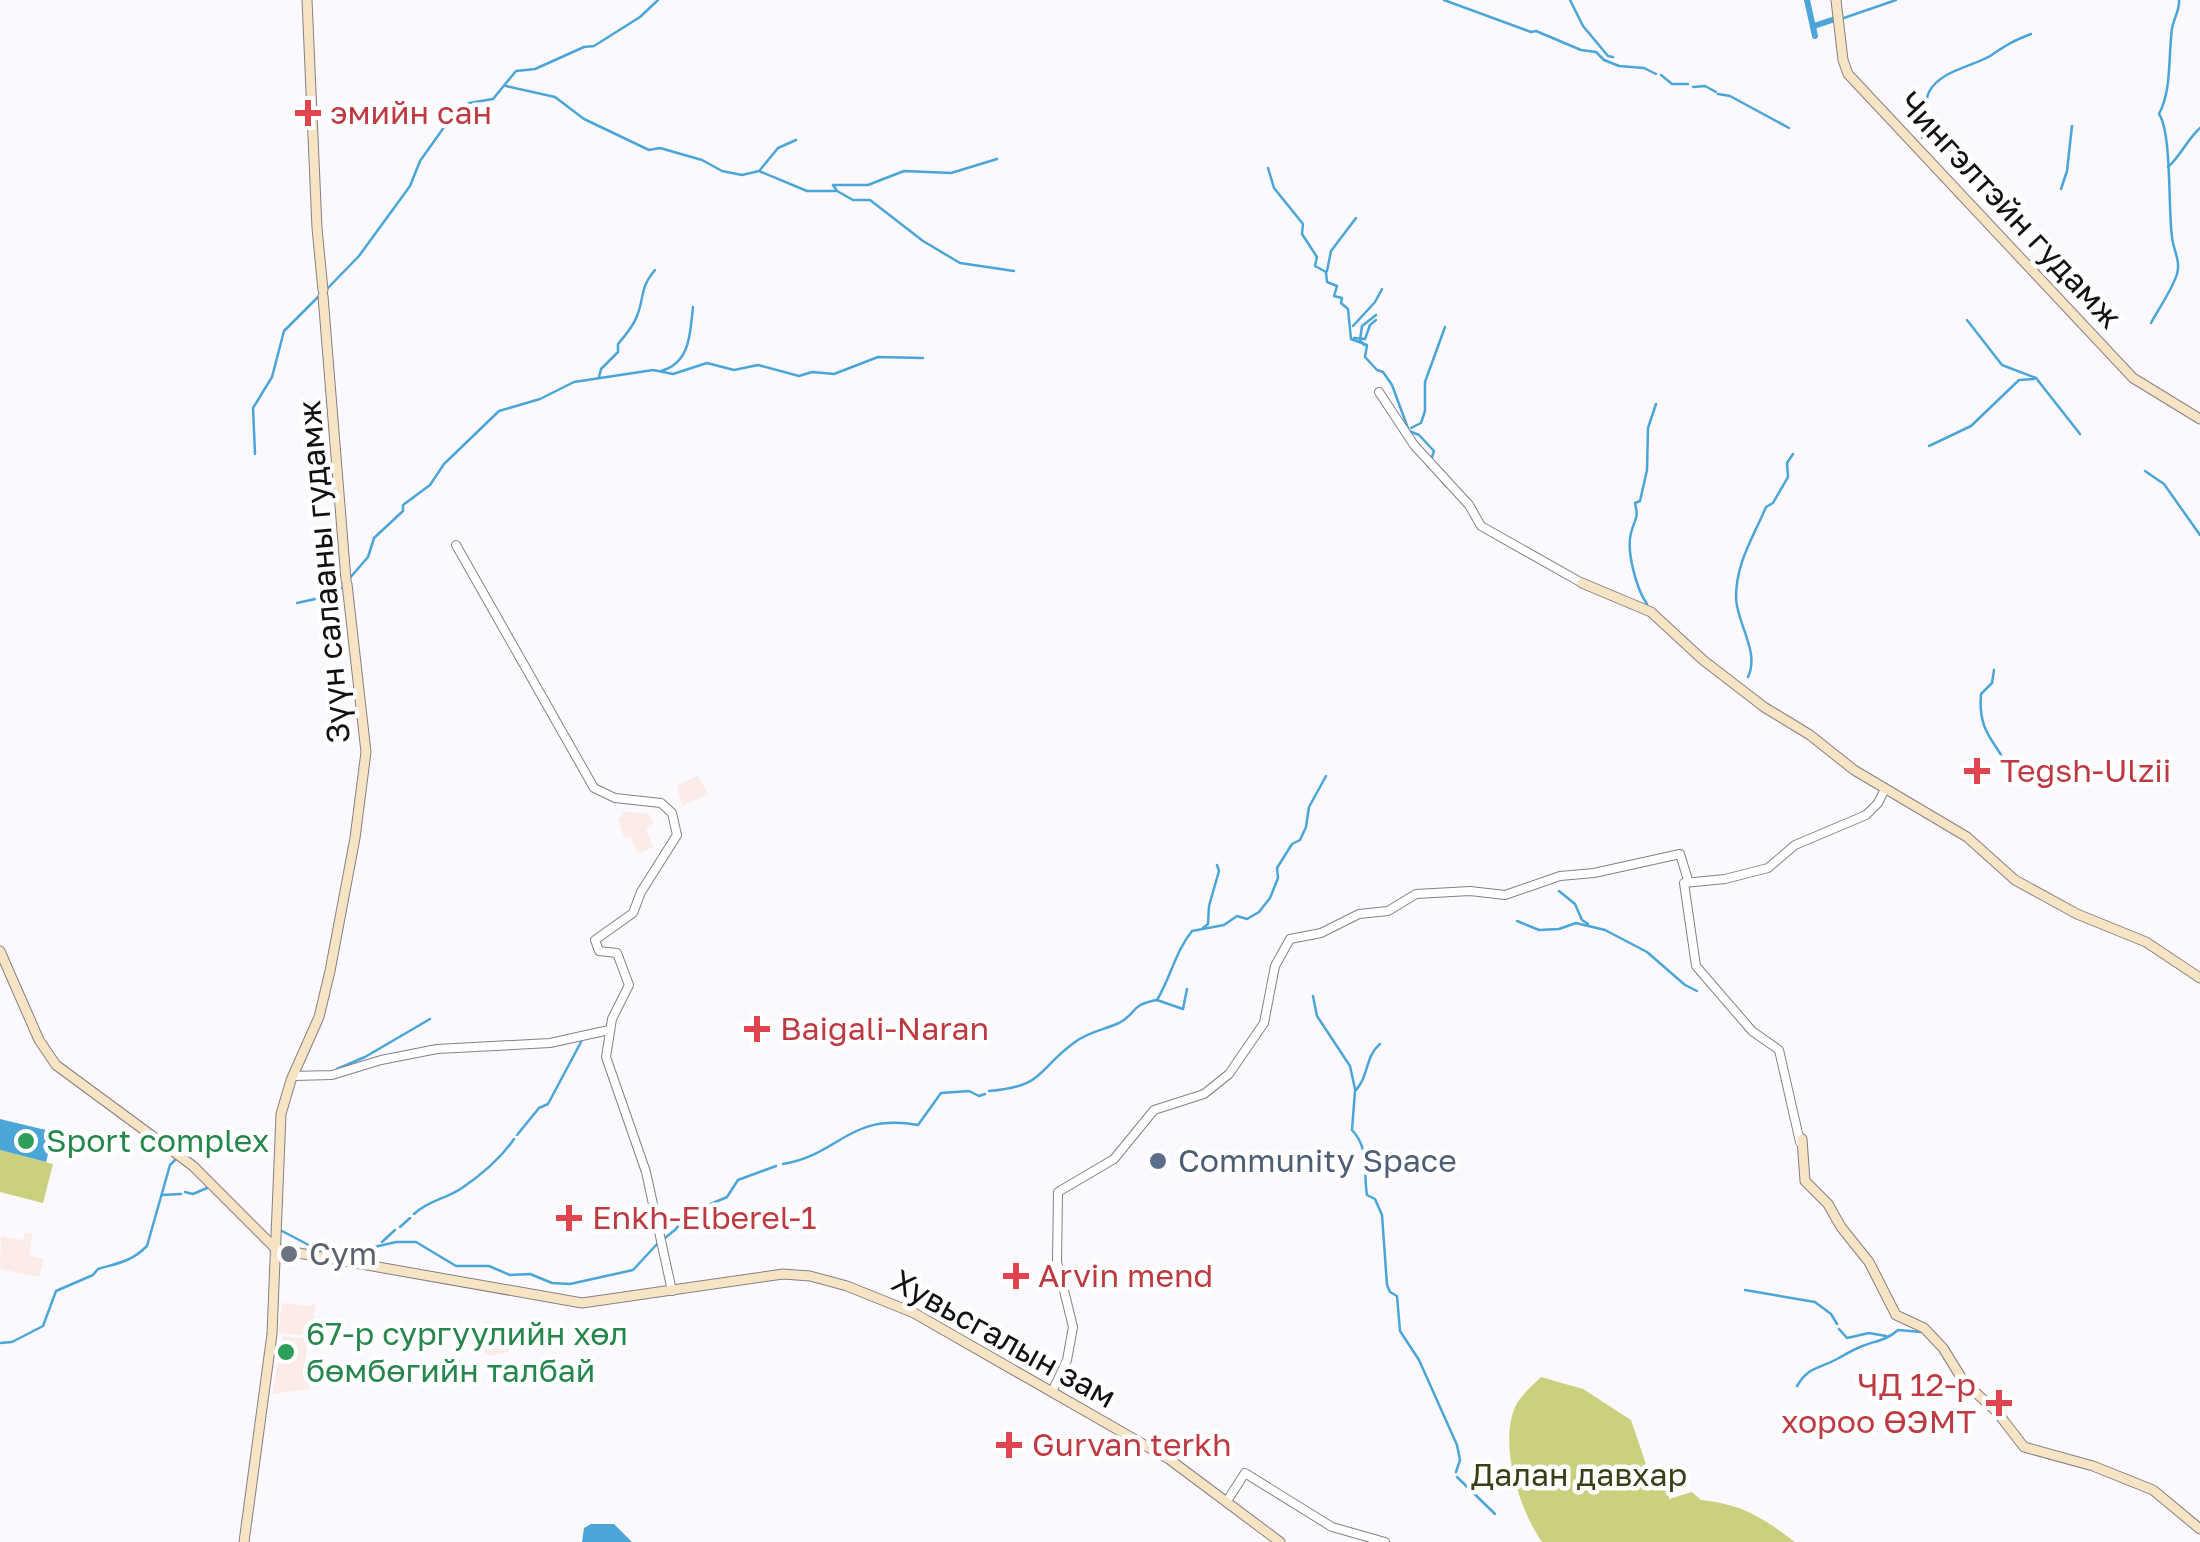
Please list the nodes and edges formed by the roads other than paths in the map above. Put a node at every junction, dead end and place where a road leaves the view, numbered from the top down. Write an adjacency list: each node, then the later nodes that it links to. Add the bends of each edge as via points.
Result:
1 (307, 0): 12 (main road, Зүүн салааны гудамж, via 315,206 366,752 334,955)
2 (1836, 0): 4 (main road, Чингэлтэйн гудамж, via 1848,74 2133,378)
3 (1378, 392): 6 (street, via 1481,526)
4 (2200, 419)
5 (456, 545): 11 (street, via 594,788 615,798 661,803 674,817 677,835 633,913 595,940 600,951 617,953 629,985)
6 (1582, 583): 7 (main road, via 1651,612 1728,680)
7 (1885, 789): 8 (street, via 1866,815 1794,844 1768,868); 10 (main road, via 1967,838 2033,891 2146,942)
8 (1688, 880): 13 (street, via 1696,966 1752,1031 1778,1050); 16 (street, via 1677,854 1560,876 1505,895 1416,894 1388,911 1359,914 1290,939 1275,966 1264,1023 1212,1090 1160,1106 1114,1158 1058,1192 1057,1262 1073,1327)
9 (0, 950): 14 (main road, via 56,1065 184,1159)
10 (2200, 978)
11 (605, 1034): 12 (street, via 424,1051 332,1075); 15 (street)
12 (293, 1076): 14 (main road, Зүүн салааны гудамж, via 280,1126)
13 (1802, 1140): 18 (main road, via 1805,1181 1870,1262 1896,1315 1928,1332 2022,1444 2153,1490)
14 (276, 1249): 15 (main road, Хувьсгалын зам, via 577,1302); 19 (main road, Зүүн салааны гудамж, via 271,1343)
15 (672, 1291): 16 (main road, Хувьсгалын зам, via 784,1274 821,1278 901,1306)
16 (1052, 1392): 17 (main road, Хувьсгалын зам)
17 (1227, 1500): 20 (main road, Хувьсгалын зам); 21 (street, via 1245,1473 1332,1527)
18 (2200, 1529)
19 (244, 1542)
20 (1280, 1542)
21 (1385, 1542)

